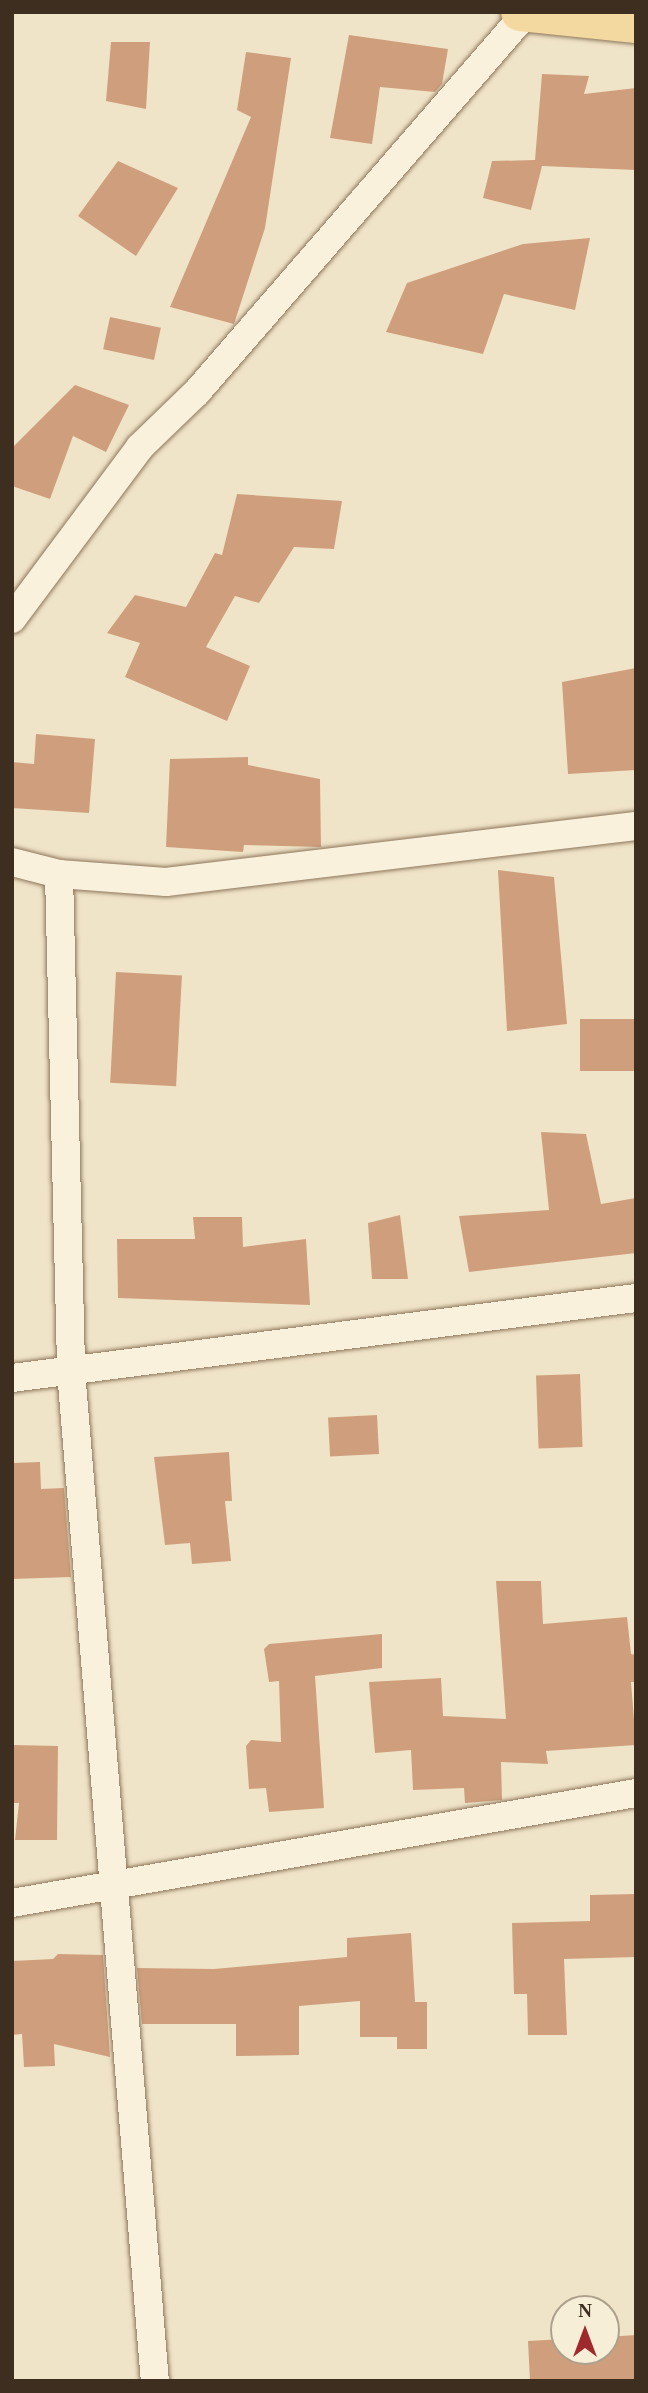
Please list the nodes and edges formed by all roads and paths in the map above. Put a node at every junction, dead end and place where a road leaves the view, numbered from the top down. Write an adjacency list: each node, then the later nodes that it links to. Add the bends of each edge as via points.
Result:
1 (520, 12): 2 (main road)
2 (526, 13): 3 (main road); 4 (street, via 198,392 140,447)
3 (636, 24)
4 (12, 619)
5 (636, 825): 7 (street, via 166,882)
6 (12, 862): 7 (street)
7 (59, 874): 9 (street)
8 (636, 1298): 9 (street)
9 (71, 1371): 10 (street); 12 (street)
10 (12, 1378)
11 (636, 1793): 12 (street)
12 (110, 1889): 13 (street); 14 (street)
13 (12, 1903)
14 (155, 2381)

